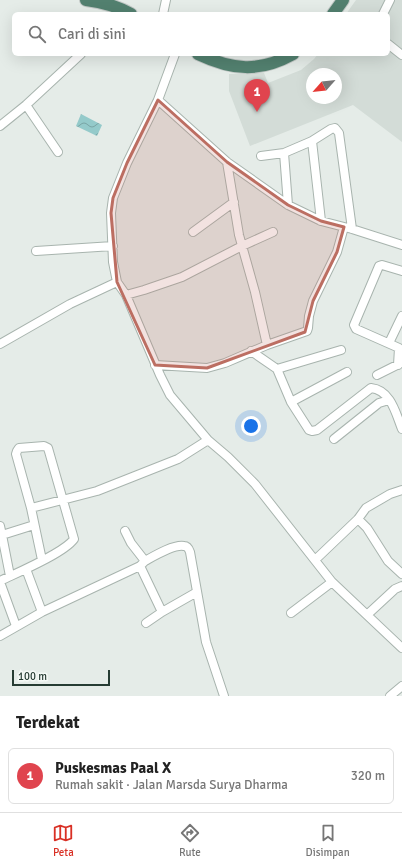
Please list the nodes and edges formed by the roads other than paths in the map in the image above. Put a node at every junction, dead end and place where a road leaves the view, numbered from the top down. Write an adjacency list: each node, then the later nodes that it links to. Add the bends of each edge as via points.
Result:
1 (86, 0): 5 (highway)
2 (166, 0): 7 (street)
3 (343, 0): 8 (highway)
4 (390, 0): 9 (street)
5 (108, 9): 6 (highway)
6 (122, 12)
7 (163, 12)
8 (334, 12)
9 (384, 12)
10 (390, 46): 11 (street)
11 (402, 55)
12 (79, 56): 17 (street)
13 (174, 56): 16 (street)
14 (202, 56): 15 (highway, via 234,67 268,65)
15 (288, 56)
16 (158, 100): 23 (street); 30 (street, via 113,198)
17 (26, 105): 18 (street); 20 (street)
18 (0, 126)
19 (312, 141): 21 (street); 26 (street); 27 (street, via 331,129 336,128 339,133)
20 (58, 152)
21 (284, 152): 22 (street); 25 (street)
22 (261, 156)
23 (227, 162): 24 (street); 25 (street)
24 (234, 202): 28 (street); 31 (street)
25 (288, 205): 26 (street)
26 (321, 221): 27 (street)
27 (348, 228): 32 (street); 40 (street, via 313,301 307,331)
28 (193, 232)
29 (273, 232): 31 (street)
30 (113, 246): 33 (street); 35 (street)
31 (242, 246): 36 (street, via 182,277); 40 (street)
32 (402, 246)
33 (36, 251)
34 (402, 271): 38 (street, via 378,266 354,325 356,330)
35 (117, 282): 36 (street); 39 (street, via 70,304)
36 (126, 295): 45 (street)
37 (402, 316): 38 (street)
38 (389, 343): 41 (street)
39 (0, 344)
40 (267, 345): 43 (street)
41 (400, 349): 44 (street)
42 (341, 350): 46 (street)
43 (251, 351): 45 (street, via 207,368); 46 (street)
44 (400, 364): 48 (street)
45 (156, 365): 52 (street, via 170,395)
46 (277, 369): 50 (street)
47 (347, 372): 50 (street)
48 (377, 375)
49 (389, 400): 50 (street, via 379,390 371,388 317,430 312,431 301,420); 51 (street); 53 (street, via 379,403)
50 (290, 402)
51 (402, 429)
52 (208, 440): 55 (street, via 178,459 97,490); 63 (street, via 254,484)
53 (334, 440)
54 (402, 490): 57 (street, via 366,508)
55 (63, 499): 56 (street); 56 (street, via 48,448 19,448 16,454); 62 (street, via 74,539 68,547)
56 (31, 508): 58 (street)
57 (358, 519): 63 (street); 66 (street, via 368,528 388,561)
58 (34, 525): 61 (street); 62 (street)
59 (0, 526): 61 (street)
60 (125, 531): 64 (street)
61 (2, 535): 67 (street)
62 (42, 560): 65 (street)
63 (315, 560): 68 (street)
64 (143, 563): 70 (street, via 174,547 187,547); 71 (street); 72 (street)
65 (26, 569): 67 (street); 71 (street)
66 (402, 574)
67 (10, 576): 76 (street, via 2,580 0,585)
68 (332, 582): 73 (street); 74 (street)
69 (402, 586): 74 (street, via 395,589)
70 (197, 592): 72 (street); 80 (street, via 206,642)
71 (42, 612): 76 (street)
72 (162, 612): 75 (street)
73 (291, 613)
74 (368, 614): 78 (street)
75 (146, 623)
76 (16, 626): 77 (street)
77 (0, 636)
78 (402, 648)
79 (402, 686): 81 (street)
80 (224, 696)
81 (390, 696)

